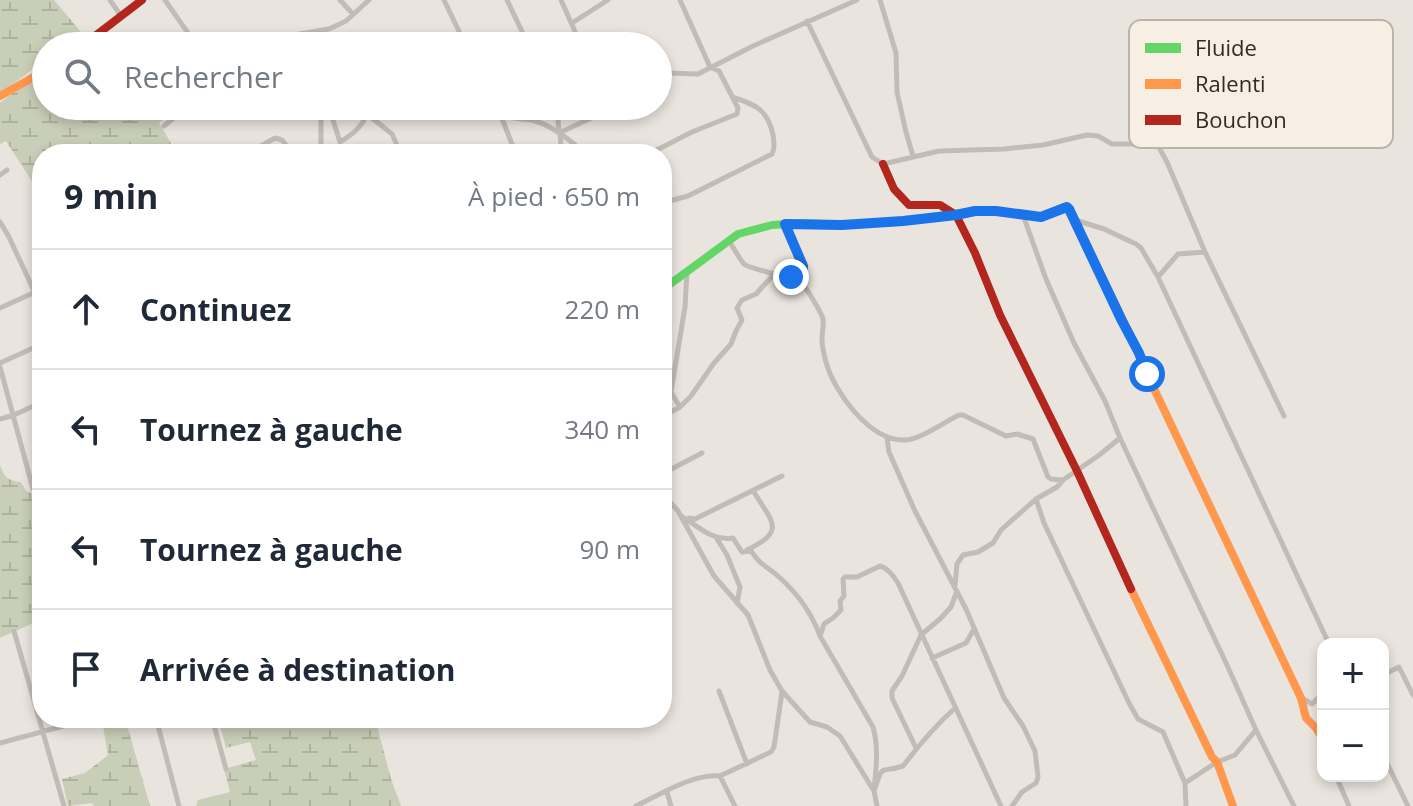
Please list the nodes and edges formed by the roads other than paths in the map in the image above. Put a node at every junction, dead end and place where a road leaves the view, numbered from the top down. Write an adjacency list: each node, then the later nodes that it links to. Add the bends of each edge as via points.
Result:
1 (110, 0): 14 (street)
2 (142, 0): 14 (street)
3 (165, 0): 18 (street)
4 (340, 0): 13 (street)
5 (369, 0): 13 (street)
6 (444, 0): 20 (street)
7 (507, 0): 21 (street)
8 (561, 0): 16 (street)
9 (608, 0): 16 (street)
10 (680, 0): 23 (street)
11 (857, 0): 15 (street)
12 (880, 0): 50 (street, via 896,53 897,92)
13 (354, 14): 19 (street, via 329,29)
14 (121, 16): 17 (street)
15 (807, 21): 23 (street); 51 (street, via 872,157)
16 (572, 23): 22 (street)
17 (100, 32)
18 (187, 32)
19 (311, 32)
20 (459, 32)
21 (522, 32)
22 (575, 32)
23 (710, 67): 24 (street, via 698,74); 27 (street, via 719,71)
24 (672, 73)
25 (32, 78): 26 (street)
26 (0, 96)
27 (732, 97): 47 (street, via 737,114); 54 (street, via 753,104 769,118 772,154)
28 (171, 120): 37 (street)
29 (322, 120): 42 (street)
30 (333, 120): 39 (street)
31 (364, 120): 39 (street)
32 (374, 120): 43 (street)
33 (504, 120): 44 (street)
34 (524, 120): 38 (street)
35 (558, 120): 36 (street, via 559,133)
36 (587, 120)
37 (164, 126)
38 (560, 135): 45 (street); 46 (street)
39 (340, 142)
40 (266, 144): 41 (street, via 278,138)
41 (284, 144)
42 (321, 144)
43 (396, 144)
44 (512, 144)
45 (561, 144)
46 (572, 144)
47 (669, 144)
48 (1129, 144): 50 (street, via 1087,135 1043,145)
49 (1160, 148): 61 (street)
50 (913, 156): 51 (street)
51 (883, 164): 55 (street, via 894,189 909,205 940,205)
52 (7, 170): 53 (street)
53 (0, 175)
54 (672, 200)
55 (956, 215): 56 (street); 59 (street); 84 (street)
56 (1023, 215): 57 (street, via 1041,217 1067,207); 81 (street, via 1046,279)
57 (1074, 220): 64 (street, via 1136,244); 107 (street)
58 (0, 222): 67 (street)
59 (785, 224): 60 (street); 66 (street, via 803,266)
60 (728, 240): 62 (street); 63 (street, via 744,264)
61 (1205, 252): 64 (street, via 1178,254); 78 (street)
62 (687, 271): 65 (street); 72 (street)
63 (774, 274): 66 (street); 75 (street, via 756,294 742,300 737,308 742,320 731,344)
64 (1158, 277): 100 (street)
65 (672, 282)
66 (802, 282): 80 (street, via 823,319 831,377 871,429)
67 (32, 287)
68 (32, 294): 69 (street)
69 (0, 308)
70 (32, 349): 71 (street)
71 (0, 365): 77 (street)
72 (672, 386)
73 (672, 394): 75 (street)
74 (32, 407): 77 (street)
75 (680, 407): 76 (street)
76 (672, 411)
77 (14, 415): 79 (street); 87 (street)
78 (1284, 416)
79 (0, 419)
80 (887, 438): 86 (street, via 906,441 963,415 1006,436 1033,439 1048,477); 94 (street, via 915,511)
81 (1120, 438): 84 (street); 114 (street)
82 (702, 453): 83 (street)
83 (672, 469)
84 (1077, 471): 86 (street); 119 (street)
85 (782, 476): 88 (street)
86 (1063, 480): 89 (street)
87 (32, 485)
88 (754, 492): 91 (street, via 695,519); 93 (street, via 773,532)
89 (1036, 499): 94 (street, via 993,543 963,555 957,564); 125 (street, via 1123,693 1138,719 1163,732)
90 (672, 505): 91 (street)
91 (681, 516): 92 (street); 95 (street, via 714,576)
92 (717, 538): 93 (street, via 733,538); 95 (street, via 740,587)
93 (742, 552): 99 (street, via 751,551 778,575)
94 (956, 588): 96 (street); 98 (street, via 951,607)
95 (737, 605): 105 (street, via 748,615)
96 (975, 628): 101 (street, via 966,643); 135 (street, via 1004,698 1035,751 1036,783)
97 (14, 631): 103 (street)
98 (921, 635): 99 (street, via 898,583 880,566 843,579 841,610 824,624); 101 (street); 118 (street, via 891,695)
99 (820, 636): 126 (street, via 873,727)
100 (1326, 638)
101 (931, 658): 109 (street)
102 (1389, 672): 106 (street, via 1399,667)
103 (32, 691)
104 (719, 691): 120 (street)
105 (782, 691): 120 (street, via 773,750); 126 (street, via 810,722 840,736)
106 (1413, 695)
107 (1301, 698): 108 (street, via 1312,704); 115 (street, via 1306,718)
108 (1317, 699)
109 (955, 708): 118 (street); 134 (street)
110 (43, 728): 116 (street)
111 (55, 728): 116 (street)
112 (159, 728): 129 (street)
113 (215, 728): 122 (street)
114 (1256, 730): 119 (street, via 1235,755); 138 (street)
115 (1317, 730)
116 (44, 731): 117 (street); 128 (street)
117 (0, 743)
118 (916, 748): 126 (street, via 903,766 881,771)
119 (1217, 762): 125 (street); 137 (street)
120 (747, 764): 123 (street)
121 (1389, 767): 140 (street)
122 (226, 769)
123 (720, 776): 127 (street, via 700,777); 132 (street)
124 (1339, 782): 139 (street)
125 (1185, 783): 136 (street)
126 (874, 791): 133 (street)
127 (667, 792): 130 (street); 131 (street)
128 (64, 806)
129 (179, 806)
130 (636, 806)
131 (671, 806)
132 (735, 806)
133 (877, 806)
134 (1001, 806)
135 (1012, 806)
136 (1186, 806)
137 (1233, 806)
138 (1294, 806)
139 (1349, 806)
140 (1408, 806)

